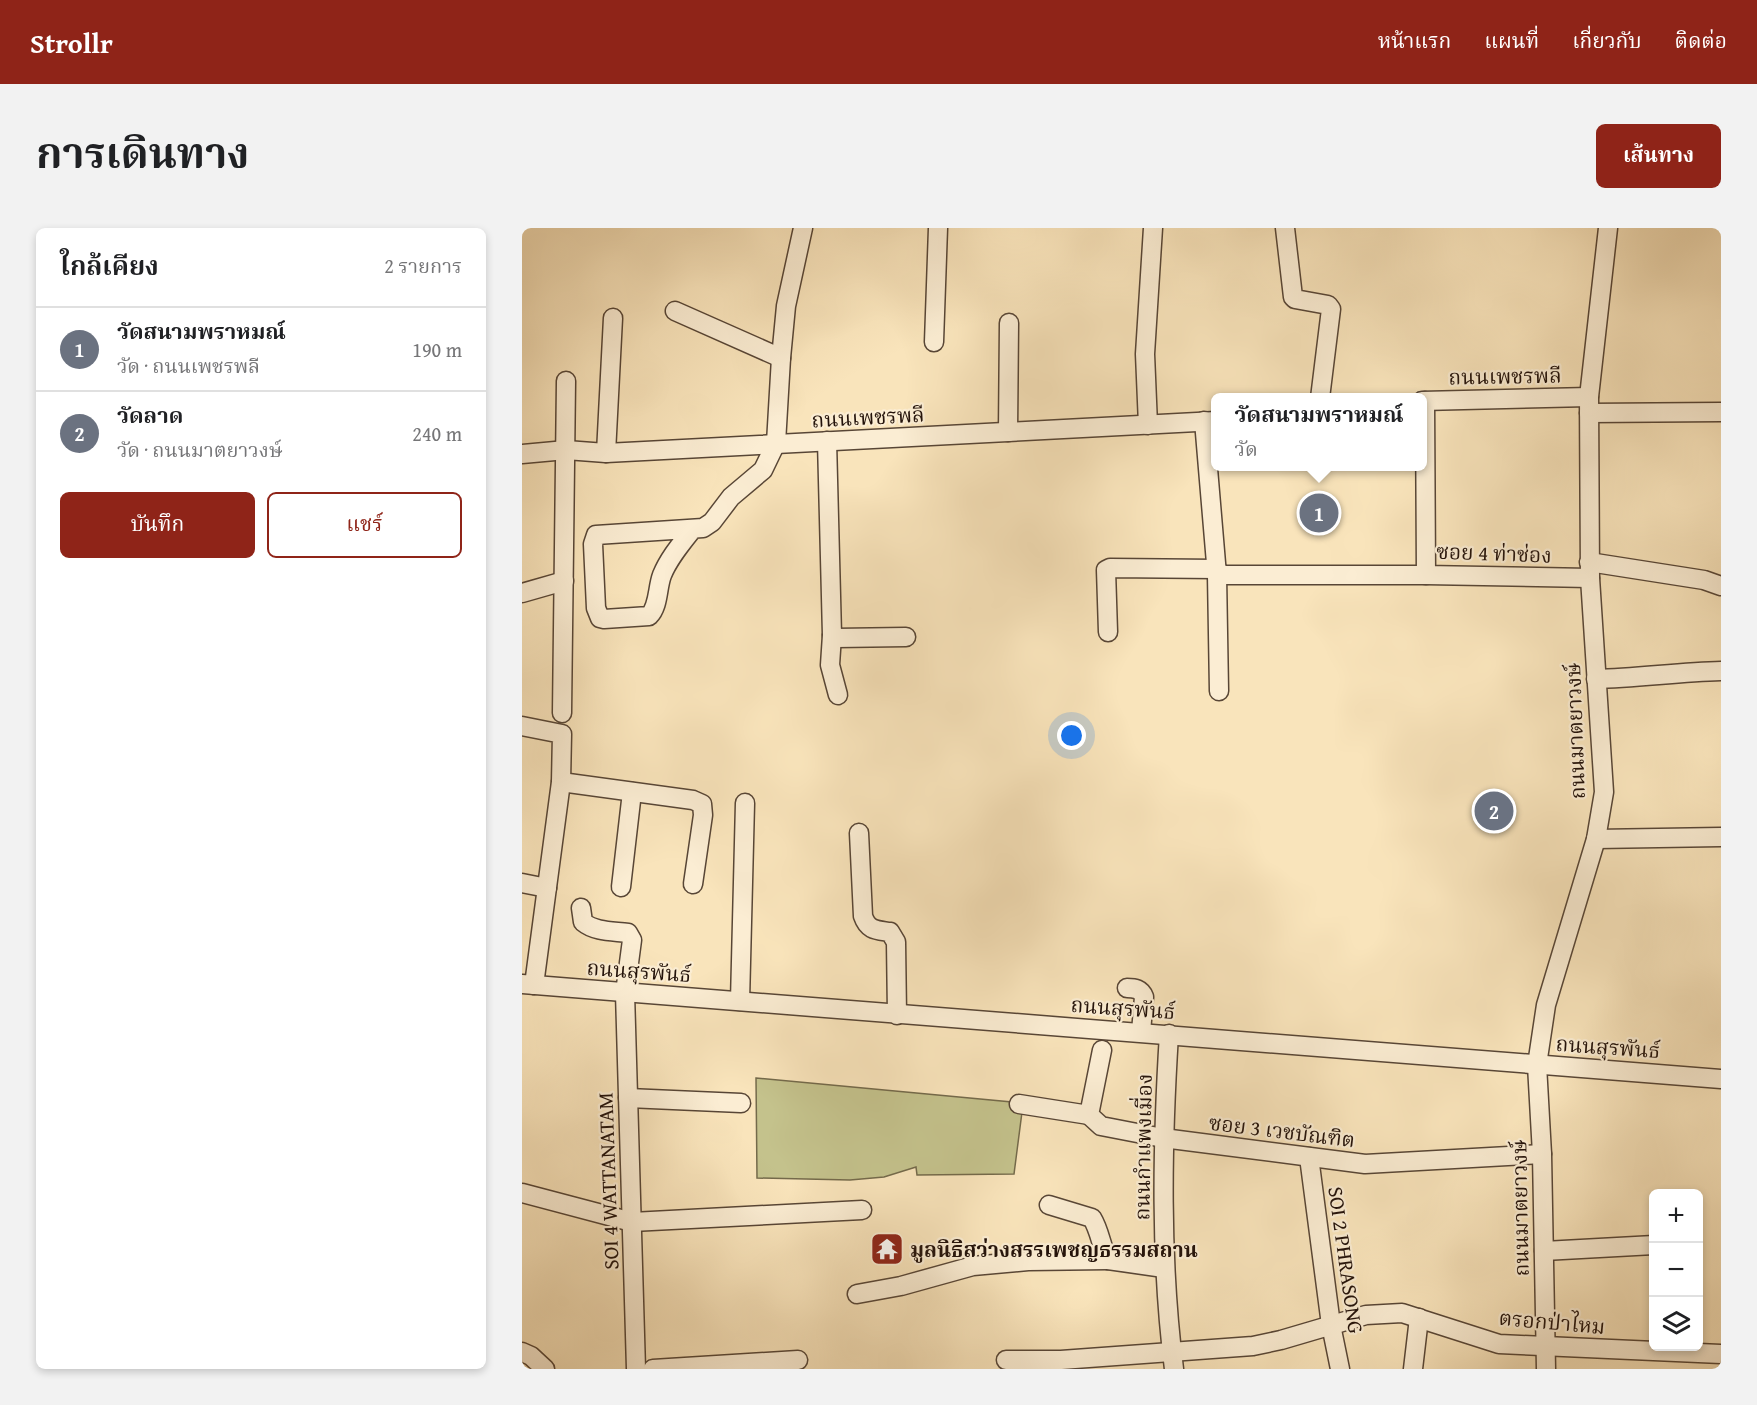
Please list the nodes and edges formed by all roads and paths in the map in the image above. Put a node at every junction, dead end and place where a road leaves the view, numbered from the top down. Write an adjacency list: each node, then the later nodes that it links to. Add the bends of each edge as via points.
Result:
1 (803, 228): 10 (street, via 786,306)
2 (938, 228): 9 (street)
3 (1154, 228): 17 (street, via 1145,354)
4 (1285, 228): 12 (street, via 1293,297 1331,309)
5 (1608, 228): 14 (street, ถนนมาตยาวงษ์)
6 (675, 311): 10 (street)
7 (613, 318): 23 (street)
8 (1009, 323): 18 (street)
9 (933, 342)
10 (780, 358): 20 (street)
11 (566, 381): 22 (street)
12 (1321, 393)
13 (1427, 401): 14 (street, ถนนเพชรพลี)
14 (1589, 405): 15 (street, ถนนเพชรพลี); 28 (street, ถนนมาตยาวงษ์)
15 (1721, 412)
16 (1210, 421): 17 (street, ถนนเพชรพลี); 21 (street)
17 (1148, 425): 18 (street, ถนนเพชรพลี)
18 (1008, 432): 19 (street, ถนนเพชรพลี)
19 (827, 441): 20 (street, ถนนเพชรพลี); 35 (street)
20 (776, 443): 23 (street, ถนนเพชรพลี); 27 (street, via 764,470 731,497 712,522)
21 (1211, 443)
22 (566, 450): 23 (street, ถนนเพชรพลี); 24 (street, ถนนเพชรพลี); 31 (street)
23 (606, 453)
24 (522, 454)
25 (1212, 471): 29 (street)
26 (1425, 471): 30 (street, ซอย 4 ท่าช่อง)
27 (692, 530): 27 (street, via 596,535 592,544 600,618 649,616 655,609 658,585 667,564)
28 (1590, 570): 30 (street, ซอย 4 ท่าช่อง); 32 (street, ซอย 4 ท่าช่อง, via 1704,580); 38 (street, ถนนมาตยาวงษ์)
29 (1217, 572): 30 (street); 34 (street, via 1106,570); 39 (street)
30 (1426, 575)
31 (564, 581): 33 (street); 41 (street)
32 (1721, 586)
33 (522, 593)
34 (1108, 632)
35 (832, 635): 36 (street); 40 (street, via 830,665)
36 (906, 637)
37 (1721, 671): 38 (street)
38 (1596, 679): 48 (street, ถนนมาตยาวงษ์, via 1604,792)
39 (1220, 691)
40 (837, 695)
41 (562, 713)
42 (522, 726): 43 (street, via 562,734)
43 (561, 782): 44 (street); 52 (street)
44 (632, 792): 50 (street, via 702,804); 51 (street)
45 (745, 803): 57 (street)
46 (859, 833): 58 (street, via 863,916 869,927 890,932 896,942)
47 (1721, 837): 48 (street)
48 (1596, 839): 62 (street, ถนนมาตยาวงษ์, via 1546,1005)
49 (522, 883): 52 (street)
50 (693, 884)
51 (621, 886)
52 (547, 888): 54 (street)
53 (581, 908): 56 (street, SOI 4 WATTANATAM, via 587,925 632,936)
54 (528, 985): 56 (street, ถนนสุรพันธ์)
55 (1127, 988): 59 (street, via 1136,988 1144,997)
56 (625, 993): 57 (street, ถนนสุรพันธ์); 64 (street, SOI 4 WATTANATAM)
57 (740, 1001): 58 (street, ถนนสุรพันธ์)
58 (897, 1015): 59 (street, ถนนสุรพันธ์)
59 (1141, 1032): 60 (street, ถนนสุรพันธ์)
60 (1169, 1034): 62 (street, ถนนสุรพันธ์); 68 (street, ถนนกำแพงเมี่อง)
61 (1102, 1050): 67 (street)
62 (1537, 1065): 63 (street, ถนนสุรพันธ์); 69 (street, ถนนมาตยาวงษ์)
63 (1721, 1078)
64 (628, 1098): 65 (street); 74 (street, SOI 4 WATTANATAM)
65 (741, 1103)
66 (1019, 1104): 67 (street)
67 (1089, 1114): 68 (street, ซอย 3 เวชบัณฑิต, via 1101,1126)
68 (1163, 1138): 70 (street, ซอย 3 เวชบัณฑิต); 78 (street, ถนนกำแพงเมี่อง)
69 (1542, 1154): 70 (street, ซอย 3 เวชบัณฑิต, via 1365,1164); 76 (street, ถนนมาตยาวงษ์)
70 (1309, 1157): 81 (street, SOI 2 PHRASONG)
71 (522, 1193): 74 (street)
72 (1049, 1205): 77 (street, via 1092,1218)
73 (862, 1210): 74 (street)
74 (632, 1222): 91 (street, SOI 4 WATTANATAM)
75 (1649, 1245): 76 (street)
76 (1544, 1251): 82 (street, ถนนมาตยาวงษ์)
77 (1108, 1260): 78 (street); 79 (street, via 973,1266)
78 (1164, 1268): 87 (street, ถนนกำแพงเมี่อง)
79 (857, 1294)
80 (1419, 1318): 81 (street, ตรอกป่าไหม, via 1402,1312 1366,1315); 82 (street, ตรอกป่าไหม, via 1499,1344); 94 (street)
81 (1331, 1325): 87 (street, ตรอกป่าไหม, via 1281,1340); 93 (street, SOI 2 PHRASONG)
82 (1546, 1346): 88 (street, ตรอกป่าไหม); 95 (street, ถนนมาตยาวงษ์)
83 (522, 1352): 90 (street)
84 (1721, 1354): 88 (street, ตรอกป่าไหม)
85 (798, 1360): 92 (street)
86 (1006, 1360): 89 (street, ตรอกป่าไหม)
87 (1173, 1361): 89 (street, ตรอกป่าไหม)
88 (1673, 1361)
89 (1061, 1364)
90 (545, 1369)
91 (636, 1369)
92 (653, 1369)
93 (1340, 1369)
94 (1413, 1369)
95 (1546, 1369)

